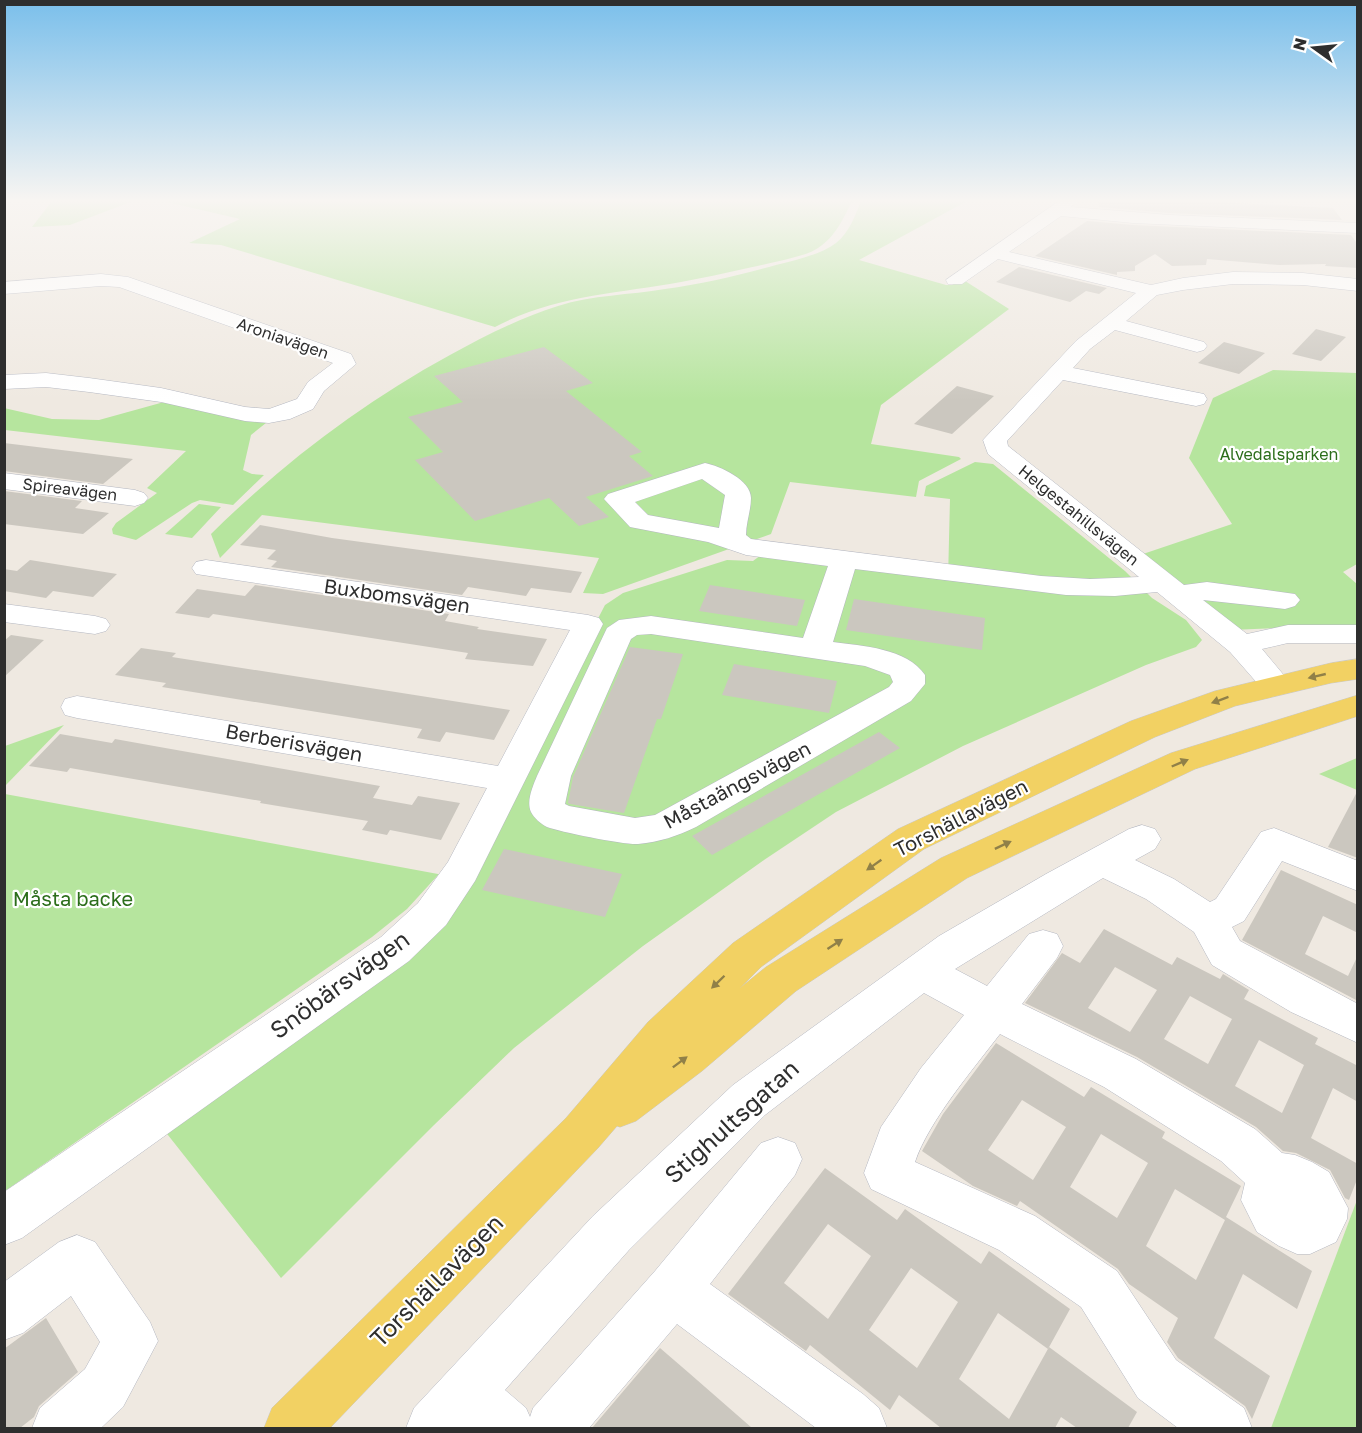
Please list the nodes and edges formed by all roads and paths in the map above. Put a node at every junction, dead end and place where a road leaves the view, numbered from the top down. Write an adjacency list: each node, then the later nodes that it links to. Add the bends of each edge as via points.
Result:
1 (972, 268): 3 (street)
2 (1055, 268): 6 (street)
3 (955, 280)
4 (1358, 285): 6 (street, Helgestahillsvägen, via 1233,278)
5 (4, 288): 10 (street, Aroniavägen, via 121,281 343,358 345,364 316,387 305,404 269,416 120,389 46,380)
6 (1151, 291): 7 (street, Helgestahillsvägen)
7 (1112, 323): 8 (street); 9 (street, Helgestahillsvägen, via 1083,345)
8 (1197, 346)
9 (1058, 372): 11 (street); 17 (street, Helgestahillsvägen, via 995,441 997,449)
10 (4, 382)
11 (1196, 399)
12 (4, 481): 13 (street, Spireavägen)
13 (135, 498)
14 (733, 542): 14 (street, via 730,532 740,497 737,490 705,470 617,499 639,521); 15 (street)
15 (844, 560): 17 (street, via 1028,583); 24 (street)
16 (206, 568): 20 (street, Buxbomsvägen)
17 (1170, 588): 18 (street); 23 (street, Helgestahillsvägen)
18 (1285, 600)
19 (4, 613): 21 (street)
20 (588, 624): 30 (street, Snöbärsvägen)
21 (95, 626)
22 (1358, 634): 23 (street, via 1288,634)
23 (1241, 645): 26 (street, Helgestahillsvägen)
24 (815, 649): 24 (street, Måstaängsvägen, via 651,625 630,626 618,634 554,776 548,809 559,817 635,831 661,828 900,694 909,684 909,675 888,662)
25 (1358, 669): 26 (main road, Torshällavägen, one-way to 26)
26 (1276, 685): 29 (main road); 39 (main road, Torshällavägen, one-way to 39, via 1226,698 1143,729 911,839 747,955 663,1035)
27 (1358, 705): 29 (main road, Torshällavägen)
28 (77, 706): 30 (street, Berberisvägen)
29 (1318, 717): 39 (main road, Torshällavägen, one-way to 29, via 686,1057 781,979 954,868 1183,760)
30 (510, 780): 42 (street, Snöbärsvägen, via 451,889 432,914 395,949)
31 (1142, 839): 32 (street, Stighultsgatan)
32 (1102, 861): 34 (street); 36 (street, Stighultsgatan, via 953,948)
33 (1358, 877): 34 (street, via 1274,842 1230,910)
34 (1208, 921): 38 (street, via 1226,952)
35 (1043, 946): 37 (street)
36 (929, 976): 37 (street); 45 (street, Stighultsgatan, via 749,1100 611,1233)
37 (992, 1010): 41 (street, via 1120,1072 1238,1145); 50 (street, via 937,1082 898,1142 888,1173 1017,1233 1099,1288 1157,1379)
38 (1358, 1025)
39 (582, 1133): 47 (main road, Torshällavägen)
40 (778, 1159): 43 (street)
41 (1271, 1175)
42 (4, 1221)
43 (673, 1289): 48 (street); 49 (street)
44 (4, 1314): 46 (street, via 77,1260 131,1341 104,1388)
45 (473, 1413)
46 (60, 1428)
47 (292, 1428)
48 (553, 1428)
49 (859, 1428)
50 (1224, 1428)

